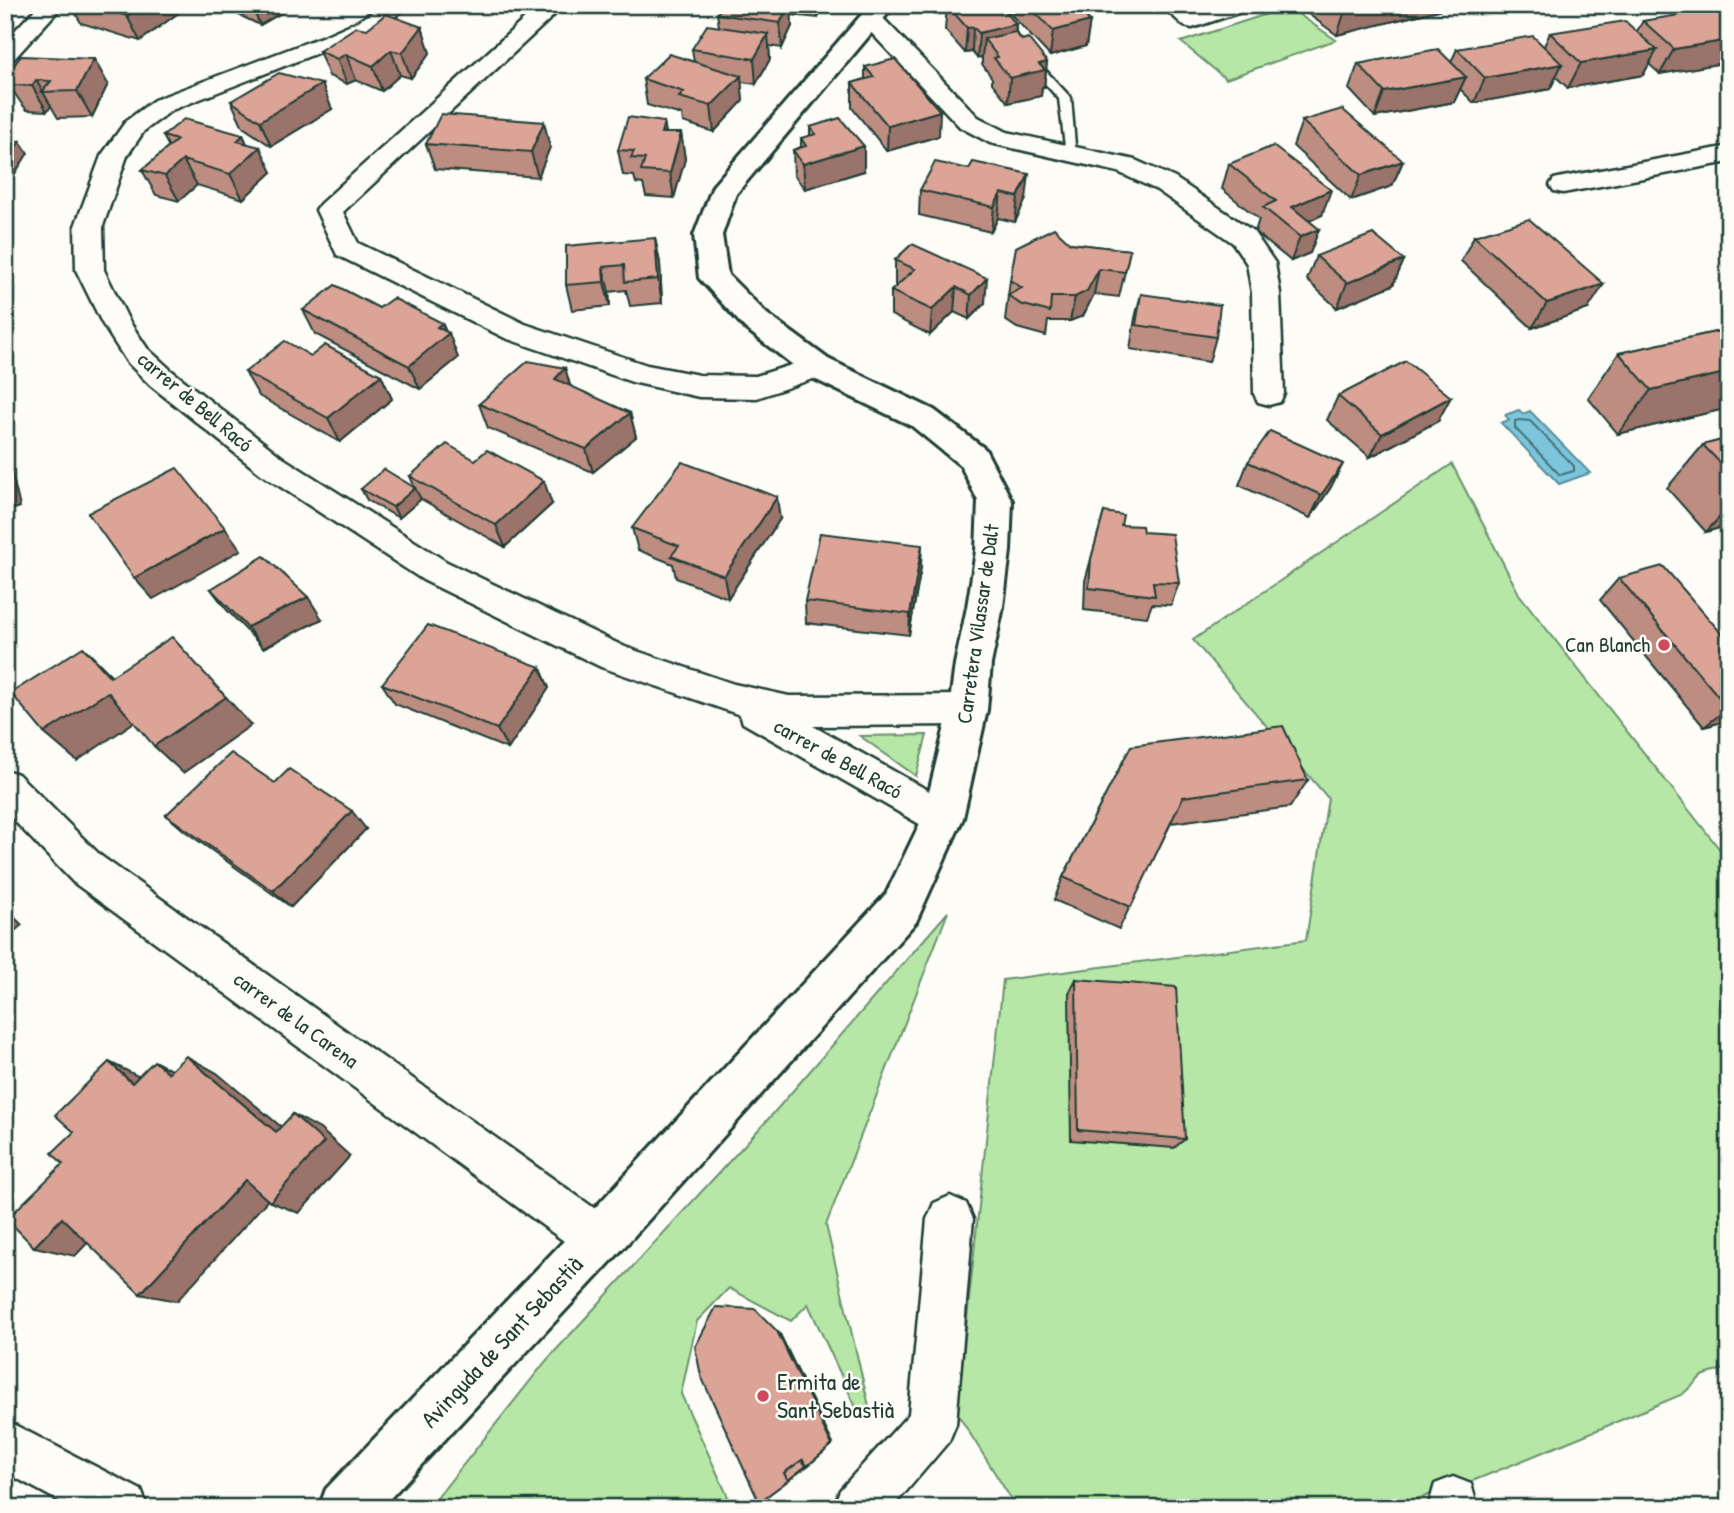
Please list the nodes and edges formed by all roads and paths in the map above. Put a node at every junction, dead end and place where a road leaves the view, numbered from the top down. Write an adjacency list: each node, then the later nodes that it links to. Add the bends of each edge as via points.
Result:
1 (52, 5): 8 (street)
2 (400, 5): 14 (street, carrer de Bell Racó, via 332,41 163,105 135,126 114,156 89,226 90,270 100,291 137,355 160,379 283,474 435,571 613,657)
3 (554, 5): 12 (street, via 329,210 348,249 515,331 643,375 699,386 757,387)
4 (1172, 5): 5 (street, via 1192,21)
5 (1239, 5)
6 (878, 13): 9 (street, via 969,122 999,138); 12 (street, Carretera Vilassar de Dalt, via 723,192 708,235 714,278 756,321)
7 (1017, 47): 9 (lane, via 1065,98)
8 (5, 55)
9 (1072, 154): 13 (street, via 1126,166 1166,184 1243,237 1263,273)
10 (1729, 154): 11 (street)
11 (1563, 185)
12 (817, 367): 15 (street, Carretera Vilassar de Dalt, via 923,418 973,458 995,501 993,551)
13 (1269, 394)
14 (734, 699): 15 (street, carrer de Bell Racó, via 789,711); 17 (street, carrer de Bell Racó)
15 (968, 710): 17 (street, Carretera Vilassar de Dalt)
16 (5, 786): 20 (street, carrer de la Carena, via 87,869)
17 (943, 818): 18 (street, Carretera Vilassar de Dalt, via 901,908)
18 (658, 1175): 20 (street, Avinguda de Sant Sebastià)
19 (950, 1219): 24 (street, via 932,1424)
20 (599, 1239): 23 (street, Avinguda de Sant Sebastià)
21 (5, 1445): 22 (street)
22 (123, 1508)
23 (345, 1508)
24 (858, 1508)

